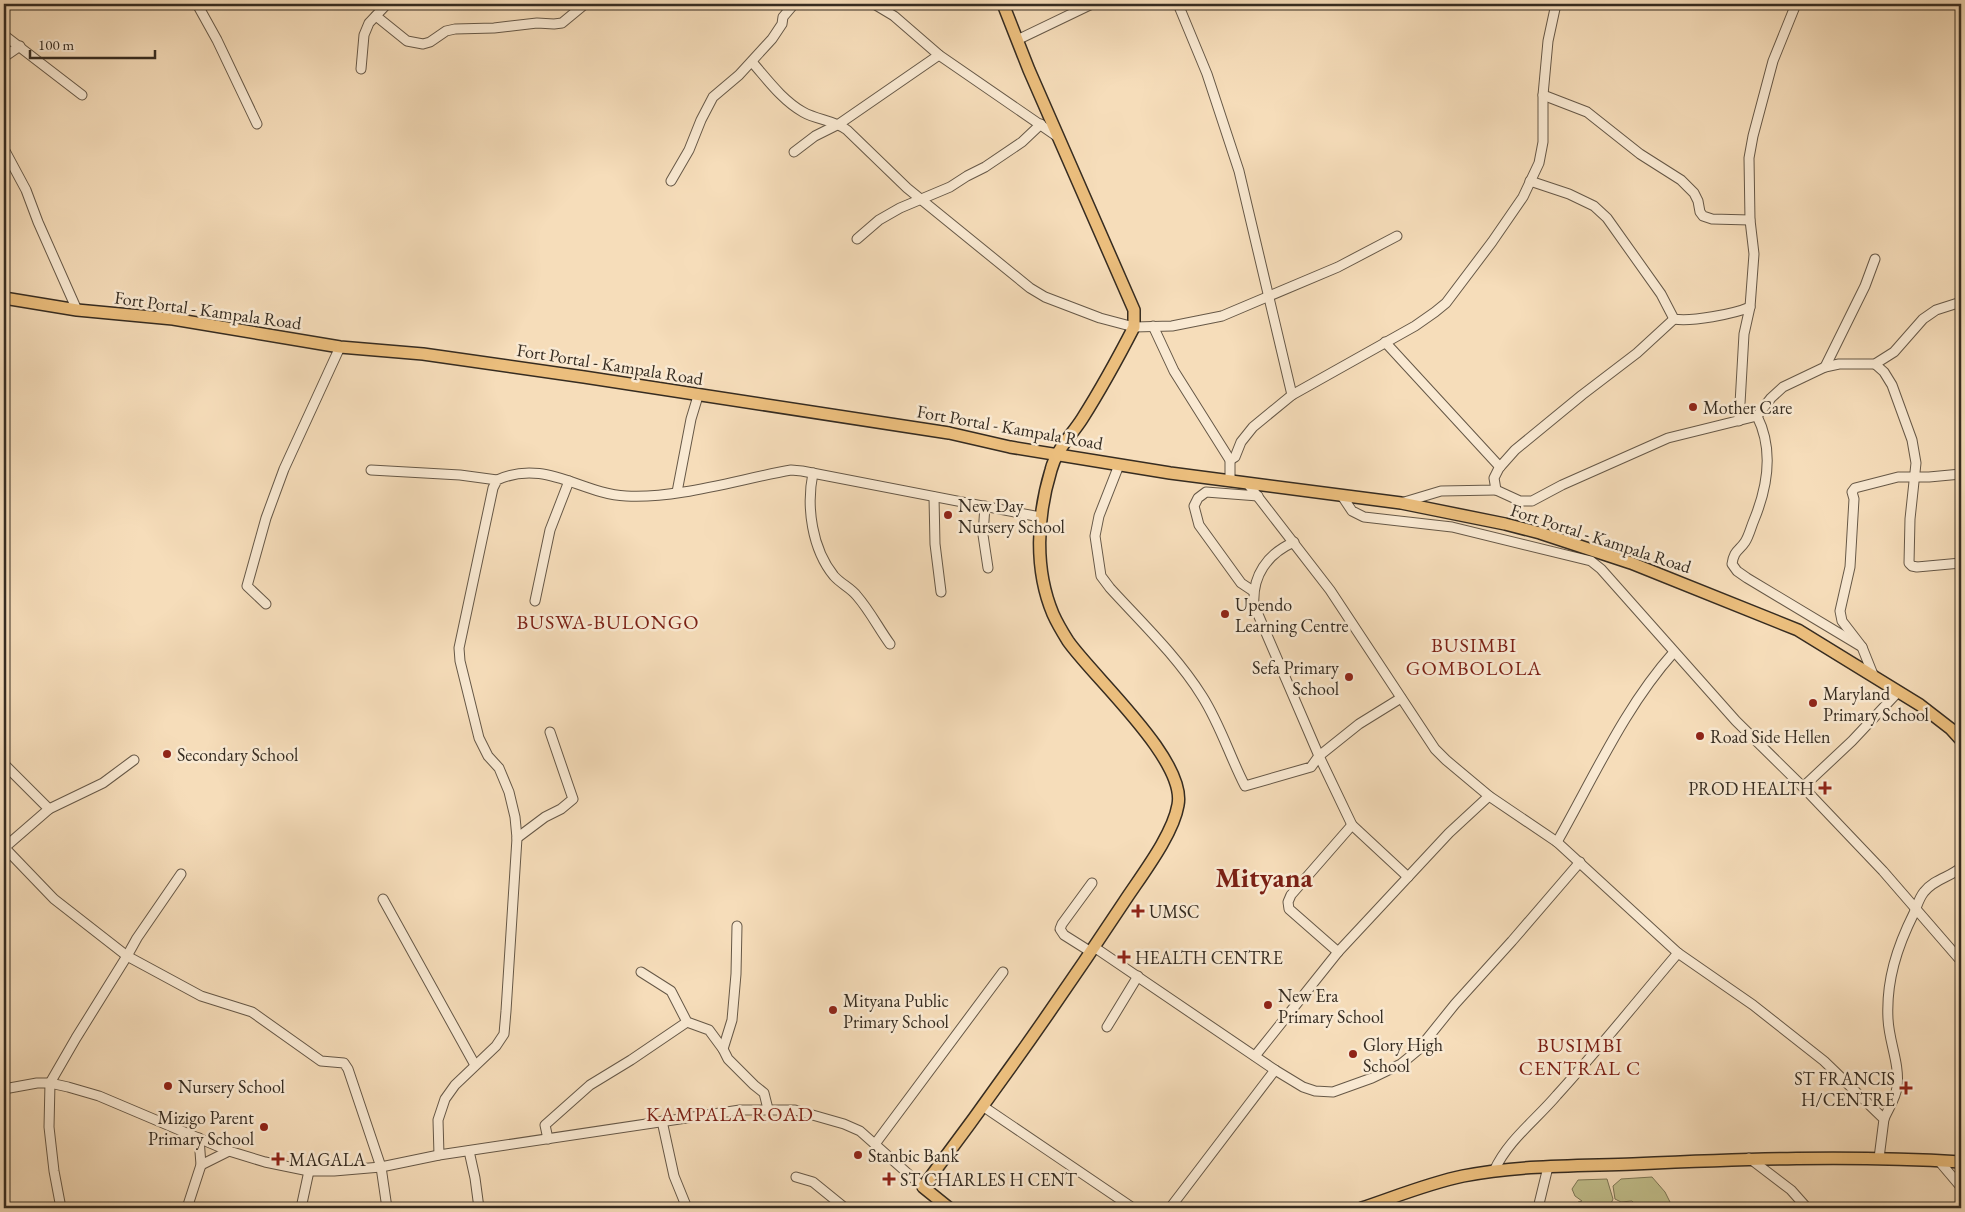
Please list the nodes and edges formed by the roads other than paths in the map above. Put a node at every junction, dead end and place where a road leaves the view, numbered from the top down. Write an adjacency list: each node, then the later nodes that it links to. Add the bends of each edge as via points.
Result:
1 (197, 4): 21 (street, via 218,40)
2 (387, 4): 11 (street)
3 (585, 4): 11 (street, via 562,23 456,29 423,44 407,41)
4 (794, 4): 17 (street, via 783,16 782,24 772,39)
5 (874, 4): 15 (street, via 894,16)
6 (1003, 4): 13 (main road)
7 (1092, 4): 13 (street)
8 (1178, 4): 34 (street, via 1207,74 1239,171)
9 (1556, 4): 20 (street, via 1548,40)
10 (1796, 4): 30 (street, via 1773,60 1753,136 1749,158)
11 (376, 16): 18 (street, via 364,35)
12 (4, 35): 14 (street)
13 (1017, 40): 24 (main road)
14 (20, 46): 16 (street); 19 (street)
15 (939, 55): 22 (street); 23 (street)
16 (4, 57)
17 (752, 62): 22 (street, via 784,97 802,111 814,118); 27 (street, via 713,97)
18 (361, 69)
19 (82, 95)
20 (1543, 95): 28 (street, via 1543,142 1539,163); 30 (street, via 1587,112 1640,154 1681,180 1694,193 1703,216)
21 (257, 124)
22 (839, 124): 26 (street); 29 (street)
23 (1041, 124): 24 (street); 29 (street, via 1022,142 985,167 950,187)
24 (1060, 138): 41 (main road, via 1134,310)
25 (4, 149): 38 (street, via 26,190)
26 (794, 152)
27 (671, 181)
28 (1530, 181): 39 (street, via 1580,199 1607,218 1661,294); 42 (street, via 1523,197 1446,303 1415,326)
29 (921, 198): 32 (street, via 879,220); 41 (street, via 1045,297)
30 (1750, 220): 37 (street, via 1754,254)
31 (1397, 236): 34 (street, via 1338,267)
32 (856, 239)
33 (1875, 259): 45 (street)
34 (1268, 296): 40 (street, via 1222,316 1172,326); 46 (street)
35 (4, 298): 38 (main road, Fort Portal - Kampala Road)
36 (1961, 302): 44 (street, via 1936,310 1923,319 1894,352)
37 (1750, 307): 39 (street, via 1739,312); 49 (street, via 1744,334)
38 (77, 310): 43 (main road, Fort Portal - Kampala Road, via 173,319)
39 (1674, 319): 53 (street, via 1637,353 1530,437)
40 (1153, 326): 41 (street); 51 (street, via 1174,371)
41 (1134, 327): 50 (main road, via 1080,421)
42 (1385, 342): 46 (street); 53 (street)
43 (340, 346): 47 (main road, Fort Portal - Kampala Road, via 423,354); 76 (street, via 284,469 263,526 247,586)
44 (1875, 364): 45 (street); 57 (street, via 1888,376 1912,440)
45 (1825, 367): 48 (street, via 1783,387)
46 (1292, 395): 51 (street, via 1253,427 1236,457)
47 (698, 396): 50 (main road, Fort Portal - Kampala Road, via 948,433); 63 (street)
48 (1757, 416): 49 (street); 78 (street, via 1763,428 1769,459 1761,503 1745,542 1733,554 1732,564 1747,578)
49 (1739, 421): 62 (street, via 1668,438 1532,501 1520,501)
50 (1056, 454): 52 (main road, Fort Portal - Kampala Road); 69 (main road)
51 (1230, 460): 60 (street)
52 (1119, 464): 60 (main road, Fort Portal - Kampala Road); 85 (street, via 1099,516 1095,536 1101,576 1201,694 1245,786 1311,767)
53 (1500, 467): 62 (street, via 1494,478)
54 (371, 470): 58 (street, via 460,474)
55 (813, 473): 63 (street, via 791,470); 64 (street); 77 (street, via 810,487 813,533 819,553 836,578 858,596)
56 (1961, 474): 57 (street, via 1929,478)
57 (1916, 476): 71 (street, via 1910,519 1909,563 1917,567); 78 (street, via 1898,476 1855,488 1852,492 1850,567 1840,611 1842,621)
58 (498, 480): 59 (street, via 520,473 539,472); 92 (street, via 493,488 459,648 480,738 488,756 499,768 509,792)
59 (568, 481): 63 (street, via 624,496); 75 (street, via 550,530)
60 (1230, 481): 61 (main road, Fort Portal - Kampala Road)
61 (1248, 484): 65 (street); 66 (main road, Fort Portal - Kampala Road)
62 (1496, 490): 67 (street, via 1441,491)
63 (677, 492)
64 (934, 496): 68 (street); 74 (street)
65 (1258, 496): 70 (street); 73 (street, via 1206,492 1194,506 1199,525 1241,583)
66 (1342, 496): 67 (main road, Fort Portal - Kampala Road); 79 (street, via 1352,511 1364,517 1452,528 1591,561)
67 (1401, 503): 80 (main road, Fort Portal - Kampala Road, via 1540,533 1631,563 1798,630)
68 (985, 506): 69 (street); 72 (street, via 983,534)
69 (1040, 517): 103 (main road, via 1039,543 1044,583 1053,613 1068,641 1136,718 1172,771 1178,790 1179,804 1160,846)
70 (1294, 542): 73 (street, via 1282,548 1258,574); 82 (street, via 1330,590)
71 (1961, 563)
72 (988, 568)
73 (1253, 591): 85 (street, via 1254,605)
74 (941, 592)
75 (535, 601)
76 (266, 604)
77 (890, 644)
78 (1862, 647): 80 (street)
79 (1674, 652): 88 (street, via 1736,721); 93 (street, via 1641,692)
80 (1874, 677): 81 (main road, Fort Portal - Kampala Road)
81 (1898, 692): 84 (main road, Fort Portal - Kampala Road, via 1951,729); 88 (street)
82 (1401, 698): 85 (street, via 1359,724); 89 (street, via 1435,749)
83 (550, 732): 92 (street, via 573,799)
84 (1961, 740)
85 (1319, 756): 91 (street)
86 (134, 760): 90 (street, via 103,783)
87 (4, 764): 90 (street)
88 (1803, 787): 101 (street, via 1883,871)
89 (1488, 796): 93 (street); 98 (street)
90 (49, 809): 94 (street)
91 (1352, 825): 98 (street); 104 (street, via 1288,902 1289,909)
92 (518, 838): 115 (street, via 504,1034)
93 (1557, 842): 95 (street)
94 (4, 848): 106 (street, via 54,899)
95 (1580, 862): 105 (street); 116 (street, via 1418,1050 1401,1064 1333,1092 1315,1092)
96 (1960, 870): 101 (street, via 1929,887)
97 (181, 874): 106 (street)
98 (1408, 877): 104 (street)
99 (1092, 883): 103 (street, via 1060,929 1064,935)
100 (383, 899): 115 (street)
101 (1915, 910): 107 (street); 121 (street, via 1888,986 1888,1022 1897,1088)
102 (737, 926): 113 (street, via 732,1020)
103 (1093, 949): 110 (street); 119 (main road)
104 (1338, 952): 114 (street)
105 (1678, 953): 121 (street, via 1753,1005 1824,1061); 137 (street, via 1556,1096 1512,1142)
106 (127, 956): 117 (street); 134 (street, via 201,996 252,1012 322,1061 344,1063)
107 (1961, 961)
108 (641, 972): 111 (street, via 671,991)
109 (1003, 972): 125 (street)
110 (1138, 976): 112 (street); 114 (street)
111 (687, 1022): 113 (street, via 709,1030); 124 (street, via 590,1085 545,1125)
112 (1107, 1027)
113 (723, 1049): 120 (street, via 728,1059 764,1093)
114 (1255, 1056): 116 (street)
115 (475, 1065): 128 (street, via 445,1099 438,1120)
116 (1275, 1070): 150 (street)
117 (50, 1083): 118 (street); 123 (street, via 99,1096); 141 (street, via 49,1127)
118 (4, 1088)
119 (984, 1106): 139 (main road); 149 (street)
120 (768, 1109): 122 (street); 125 (street, via 796,1110 844,1124 860,1131)
121 (1884, 1119): 130 (street)
122 (662, 1121): 124 (street); 146 (street, via 674,1176)
123 (198, 1138): 126 (street); 133 (street)
124 (548, 1139): 127 (street)
125 (875, 1144): 139 (street)
126 (229, 1151): 133 (street); 136 (street)
127 (469, 1151): 128 (street); 145 (street)
128 (439, 1155): 134 (street)
129 (1749, 1158): 130 (main road); 135 (main road); 153 (street, via 1791,1190)
130 (1879, 1158): 131 (main road)
131 (1939, 1161): 132 (main road); 140 (street)
132 (1961, 1162)
133 (200, 1165): 142 (street)
134 (381, 1167): 136 (street); 144 (street)
135 (1548, 1167): 137 (main road); 152 (street)
136 (309, 1171): 143 (street)
137 (1494, 1171): 151 (main road, via 1461,1176)
138 (796, 1176): 147 (street, via 813,1182)
139 (923, 1187): 148 (main road)
140 (1961, 1187)
141 (61, 1208)
142 (186, 1208)
143 (301, 1208)
144 (387, 1208)
145 (479, 1208)
146 (687, 1208)
147 (845, 1208)
148 (949, 1208)
149 (1134, 1208)
150 (1170, 1208)
151 (1362, 1208)
152 (1538, 1208)
153 (1806, 1208)

